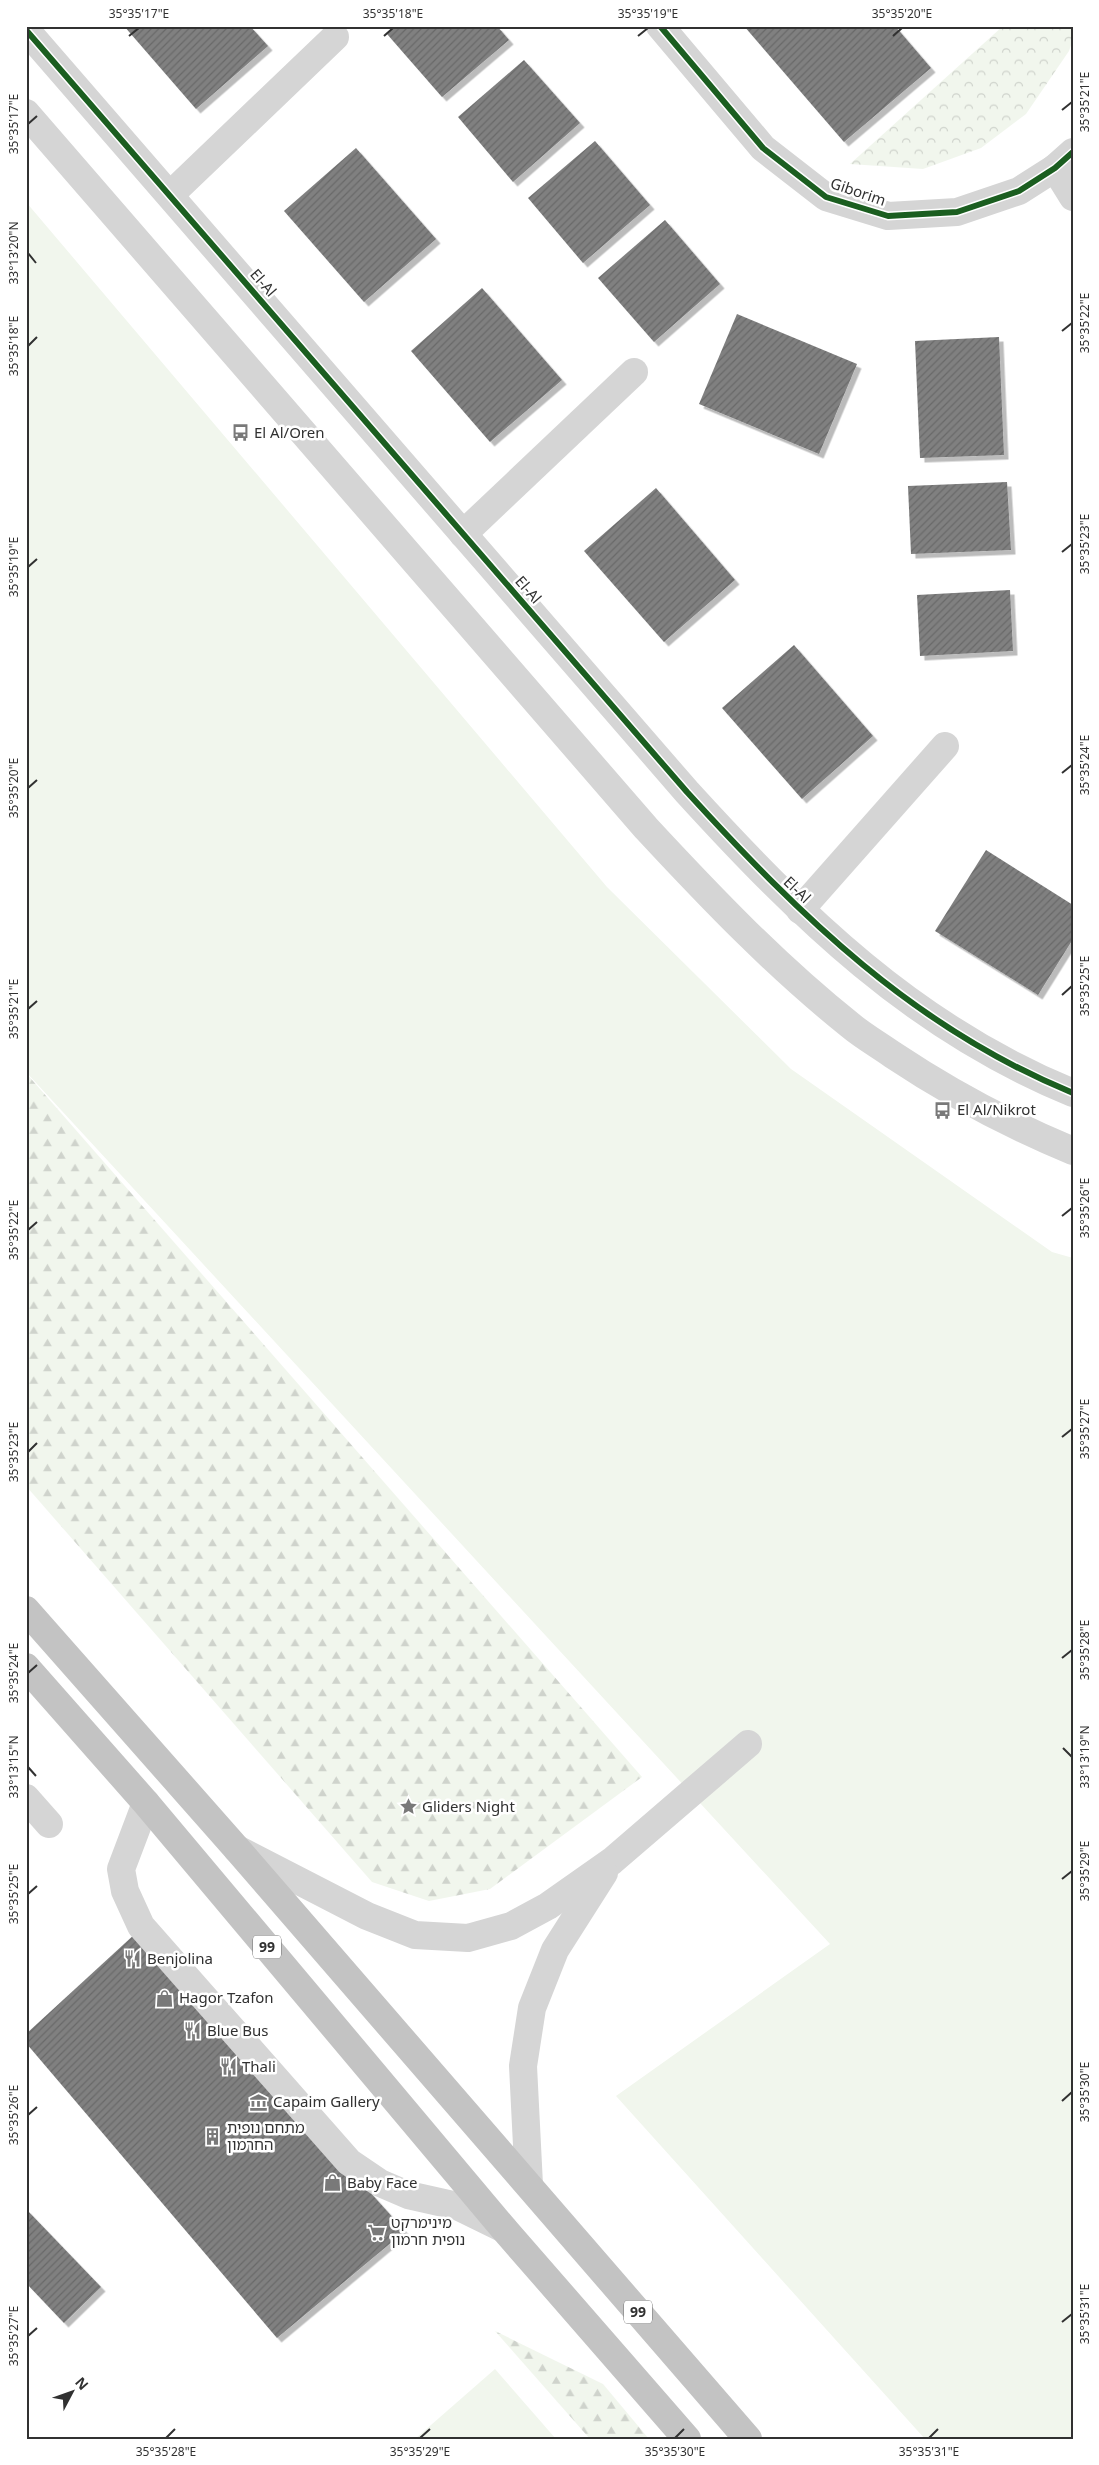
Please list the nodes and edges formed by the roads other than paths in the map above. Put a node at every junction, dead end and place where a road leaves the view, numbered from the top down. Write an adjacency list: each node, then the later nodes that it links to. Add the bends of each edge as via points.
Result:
1 (660, 26): 5 (street, Giborim, via 763,148 826,197 888,216 957,212 1019,191)
2 (26, 30): 6 (street, El-Al)
3 (335, 37): 6 (street)
4 (26, 113): 13 (street, via 646,828 722,910 792,977 851,1027 927,1078 1020,1130)
5 (1064, 160): 7 (street)
6 (170, 195): 9 (street, El-Al)
7 (1073, 197)
8 (634, 372): 9 (street)
9 (463, 534): 11 (street, El-Al, via 688,792 760,872)
10 (945, 746): 11 (street)
11 (800, 910): 12 (street, El-Al, via 884,984 954,1031 1045,1082)
12 (1073, 1093)
13 (1073, 1151)
14 (26, 1610): 20 (highway, 99)
15 (26, 1667): 18 (highway, 99)
16 (748, 1744): 21 (street)
17 (26, 1798): 19 (street)
18 (146, 1803): 23 (highway, 99); 23 (street, via 122,1869 126,1891 140,1926 349,2162 380,2183 408,2195 457,2206)
19 (49, 1824)
20 (237, 1849): 21 (street, via 367,1916 415,1935 468,1938 511,1926 548,1906); 22 (highway, 99)
21 (612, 1861): 22 (street, via 555,1950 532,2008 523,2066)
22 (529, 2185): 25 (highway, 99)
23 (504, 2229): 24 (highway, 99)
24 (687, 2439)
25 (748, 2439)

